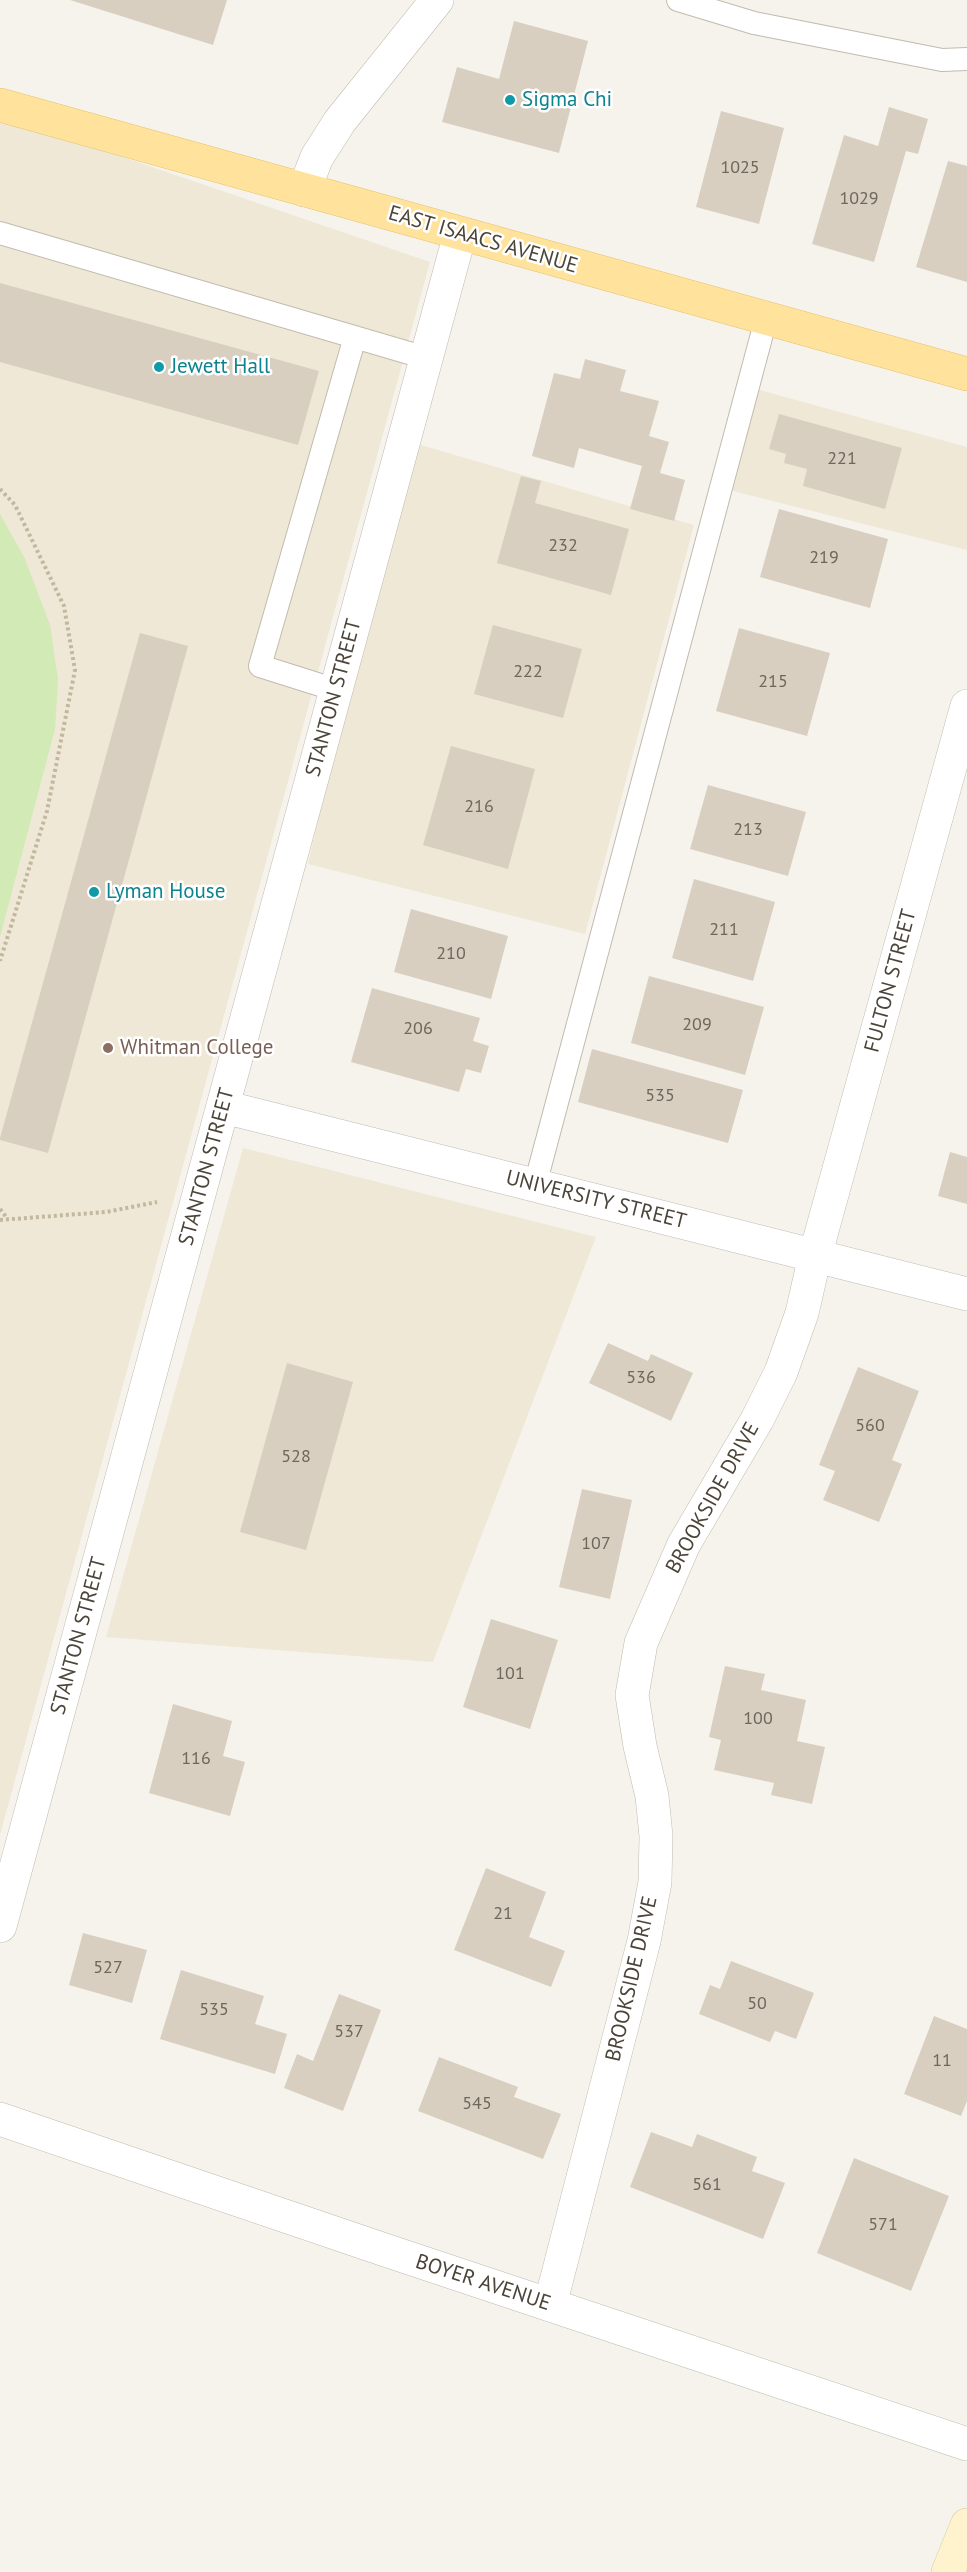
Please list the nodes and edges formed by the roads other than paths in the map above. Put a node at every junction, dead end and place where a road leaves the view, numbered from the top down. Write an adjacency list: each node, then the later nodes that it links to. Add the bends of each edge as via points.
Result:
1 (437, 0): 5 (street, via 340,121 317,157)
2 (678, 0): 3 (lane, via 766,26 942,60)
3 (967, 59)
4 (0, 105): 5 (main road, EAST ISAACS AVENUE)
5 (304, 190): 7 (main road, EAST ISAACS AVENUE)
6 (0, 233): 9 (lane)
7 (460, 234): 8 (main road, EAST ISAACS AVENUE); 10 (street, STANTON STREET)
8 (766, 319): 11 (main road, EAST ISAACS AVENUE); 15 (lane)
9 (355, 336): 10 (lane); 12 (lane, via 260,666)
10 (426, 357): 12 (street, STANTON STREET)
11 (967, 374)
12 (336, 690): 14 (street, STANTON STREET)
13 (967, 706): 16 (street, FULTON STREET)
14 (224, 1107): 15 (street, UNIVERSITY STREET); 18 (street, STANTON STREET)
15 (535, 1185): 16 (street, UNIVERSITY STREET)
16 (815, 1256): 17 (street, UNIVERSITY STREET); 20 (street, BROOKSIDE DRIVE, via 781,1372 684,1544 642,1643 632,1695 652,1797 655,1882 644,1941)
17 (967, 1294)
18 (0, 1926)
19 (0, 2119): 20 (street, BOYER AVENUE)
20 (550, 2305): 21 (street, BOYER AVENUE)
21 (967, 2444)
22 (967, 2525): 23 (street)
23 (948, 2572)

